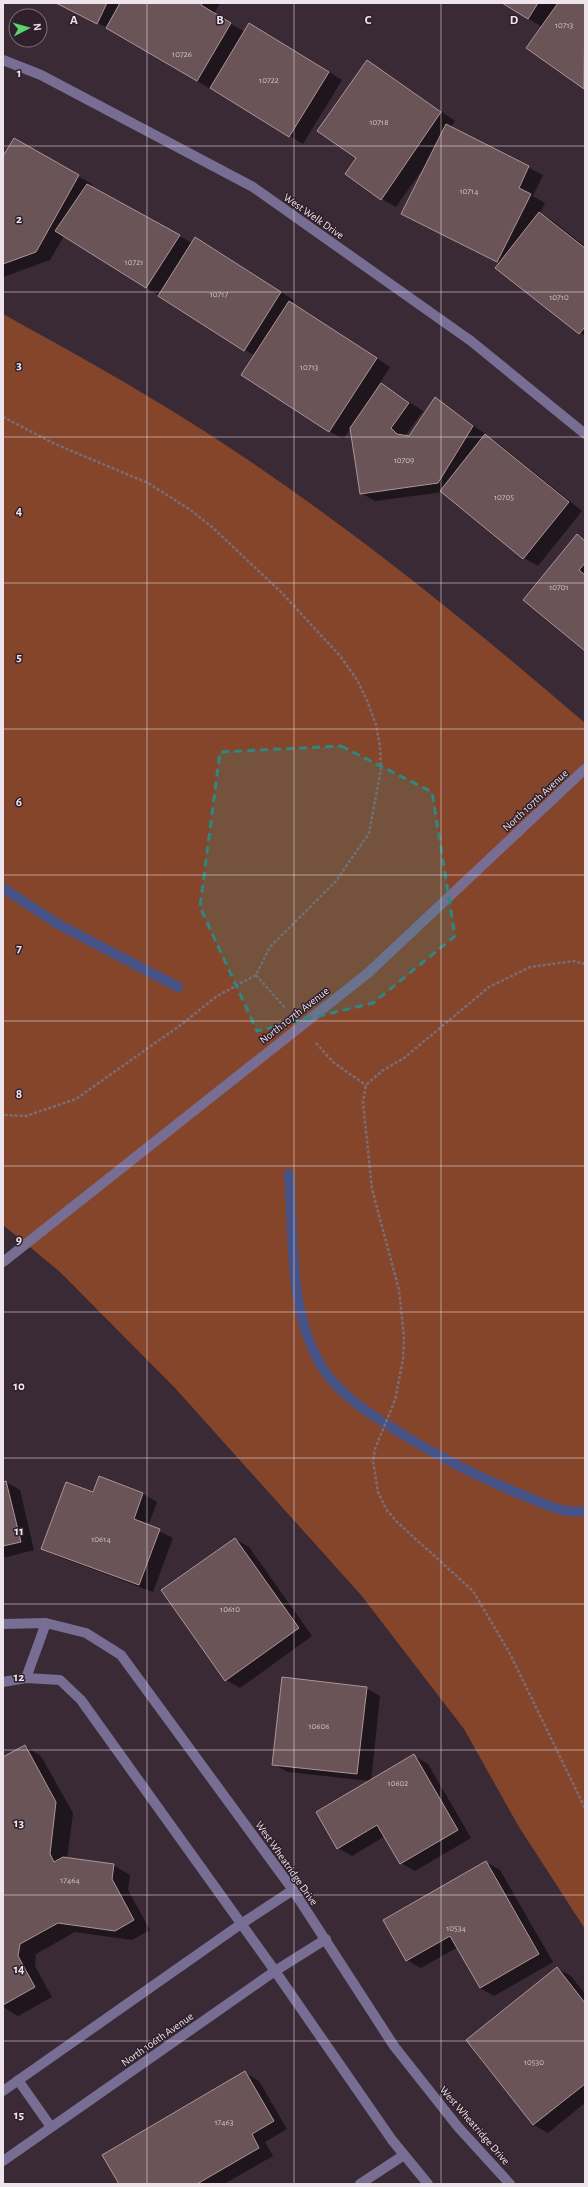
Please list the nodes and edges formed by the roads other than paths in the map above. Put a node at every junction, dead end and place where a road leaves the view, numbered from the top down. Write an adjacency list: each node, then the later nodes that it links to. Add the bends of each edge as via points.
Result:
1 (3, 60): 2 (street, West Welk Drive, via 41,75 253,187 470,341)
2 (585, 434)
3 (585, 769): 4 (street, North 107th Avenue, via 368,973)
4 (3, 1262)
5 (46, 1623): 6 (street, West Wheatridge Drive); 7 (street); 9 (street, West Wheatridge Drive, via 86,1633 121,1655)
6 (3, 1624)
7 (26, 1678): 8 (street); 10 (street, via 60,1680 81,1700)
8 (3, 1682)
9 (294, 1890): 10 (street); 11 (street, West Wheatridge Drive)
10 (241, 1924): 12 (street); 13 (street)
11 (326, 1939): 12 (street, North 106th Avenue); 20 (street, West Wheatridge Drive, via 394,2046 458,2127)
12 (275, 1971): 15 (street, North 106th Avenue); 16 (street)
13 (18, 2080): 14 (street); 15 (street)
14 (3, 2091)
15 (51, 2127): 17 (street, North 106th Avenue)
16 (404, 2155): 18 (street); 19 (street)
17 (3, 2161)
18 (360, 2184)
19 (428, 2184)
20 (510, 2184)

